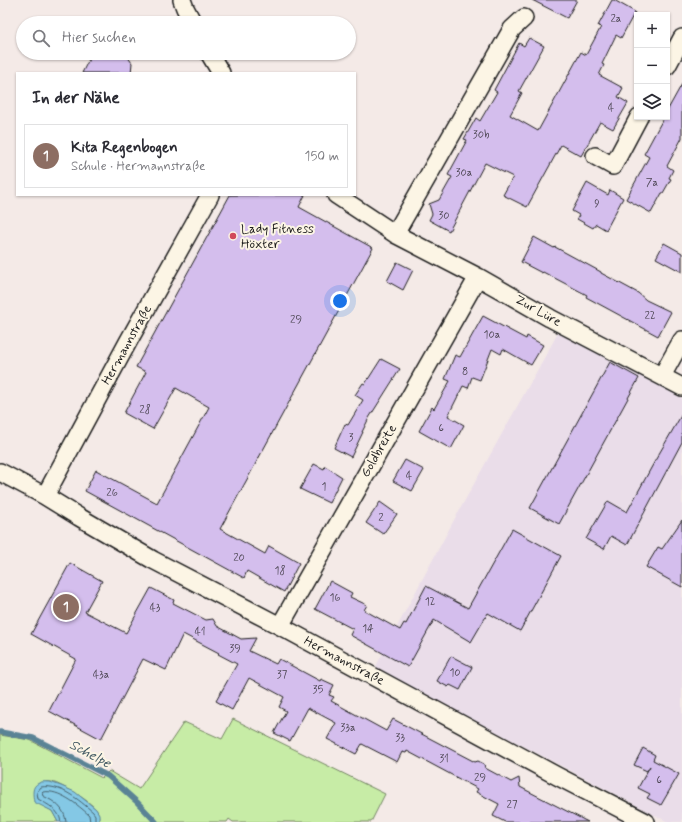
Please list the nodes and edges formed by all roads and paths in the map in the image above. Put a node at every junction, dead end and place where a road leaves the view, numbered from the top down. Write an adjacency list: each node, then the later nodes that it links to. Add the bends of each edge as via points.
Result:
1 (182, 0): 2 (street)
2 (189, 16)
3 (524, 18): 12 (street, via 512,29)
4 (682, 38): 6 (street)
5 (213, 60): 7 (street)
6 (670, 60)
7 (220, 72)
8 (637, 120): 9 (street, via 613,166)
9 (595, 156)
10 (209, 196): 18 (street, Hermannstraße)
11 (338, 196): 12 (street, Zur Lüre)
12 (395, 234): 13 (street, Zur Lüre)
13 (478, 277): 15 (street, Zur Lüre); 19 (street, Goldbreite)
14 (682, 340): 15 (street)
15 (662, 376): 16 (street, Zur Lüre)
16 (682, 387)
17 (0, 472): 18 (street, Hermannstraße)
18 (45, 496): 19 (street, Hermannstraße, via 153,560)
19 (280, 626): 20 (street, Hermannstraße)
20 (646, 822)

